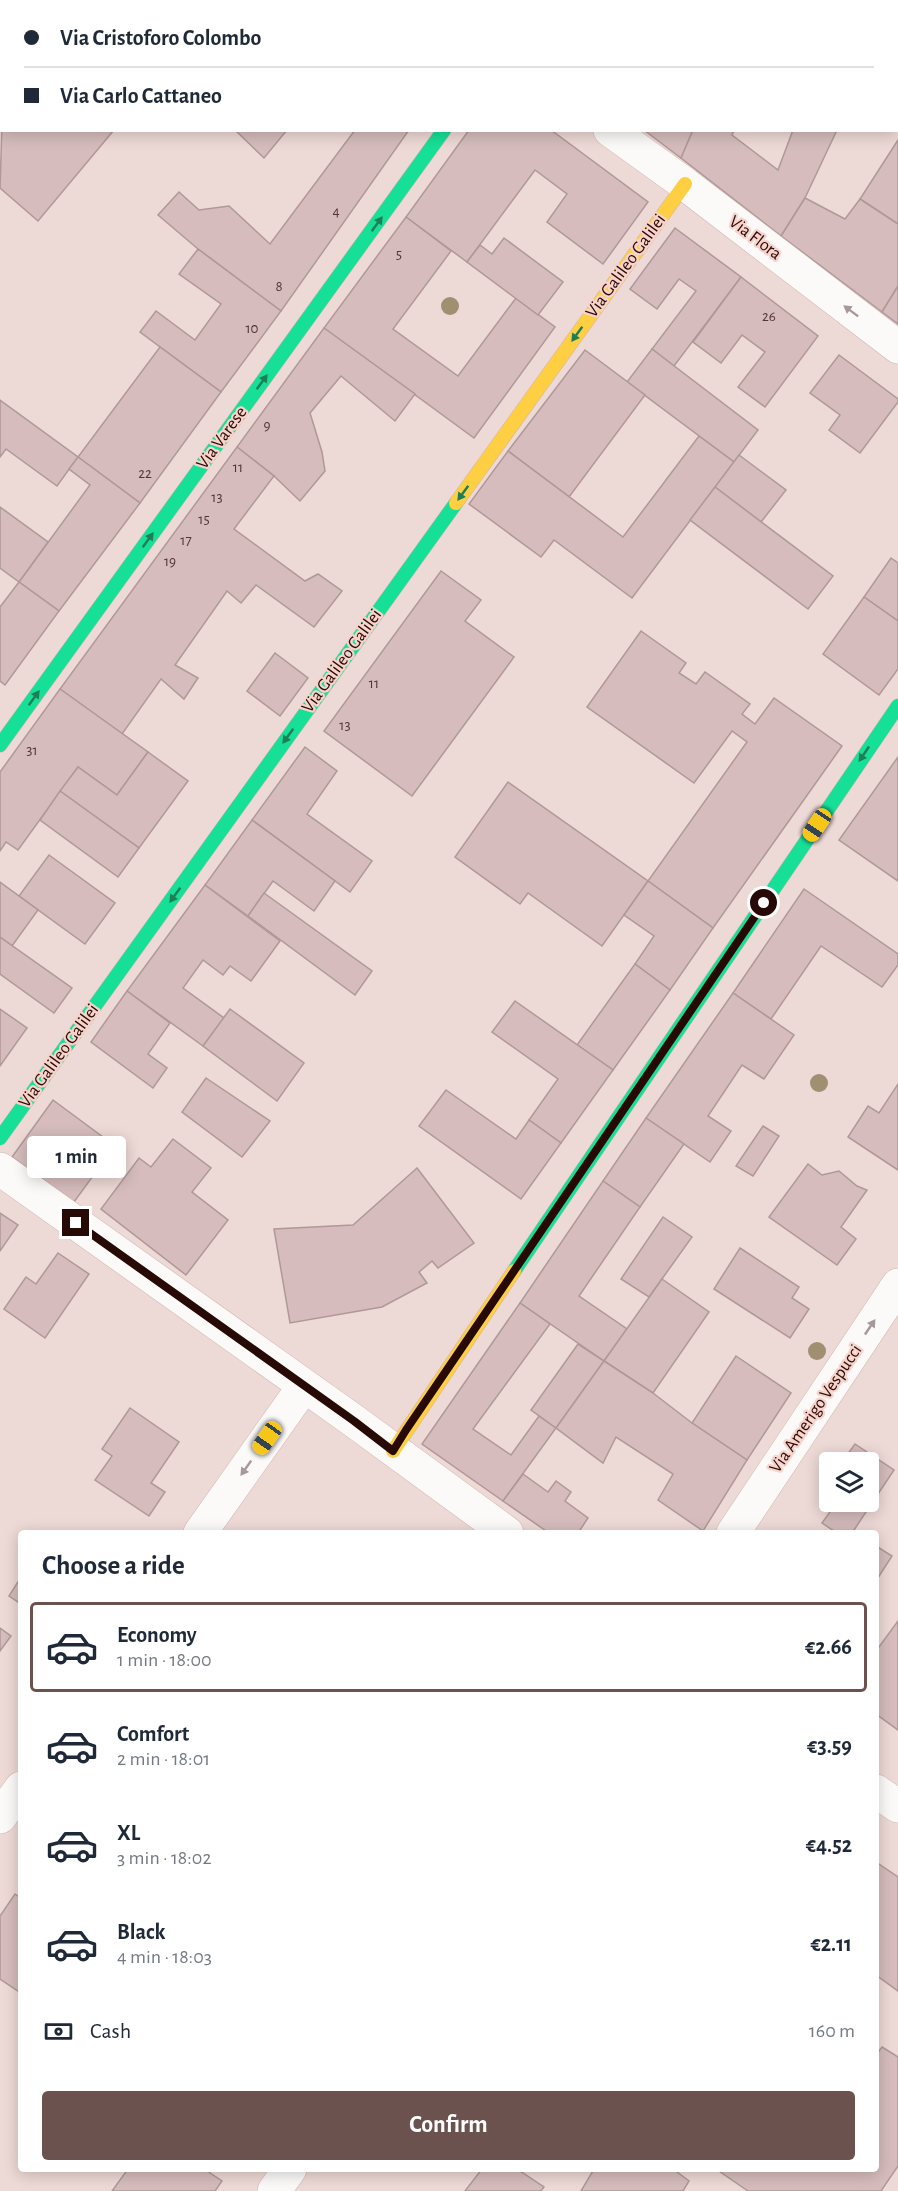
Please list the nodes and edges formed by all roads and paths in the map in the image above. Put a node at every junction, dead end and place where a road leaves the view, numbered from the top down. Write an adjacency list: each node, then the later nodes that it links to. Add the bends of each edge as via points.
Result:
1 (443, 132): 6 (street, Via Varese, one-way to 1)
2 (613, 132): 3 (street, Via Flora)
3 (685, 184): 4 (street, Via Flora, one-way to 3); 7 (street, Via Galileo Galilei, one-way to 7)
4 (898, 346)
5 (898, 706): 11 (street, one-way to 11)
6 (0, 745)
7 (0, 1138)
8 (0, 1169): 10 (street)
9 (898, 1285): 14 (street, Via Amerigo Vespucci, one-way to 9)
10 (304, 1386): 11 (street); 12 (street, one-way to 12)
11 (393, 1451): 13 (street)
12 (202, 1530)
13 (503, 1530)
14 (736, 1530)
15 (18, 1792): 18 (street)
16 (879, 1793): 17 (street)
17 (898, 1806)
18 (0, 1817)
19 (288, 2172): 20 (street)
20 (274, 2191)

